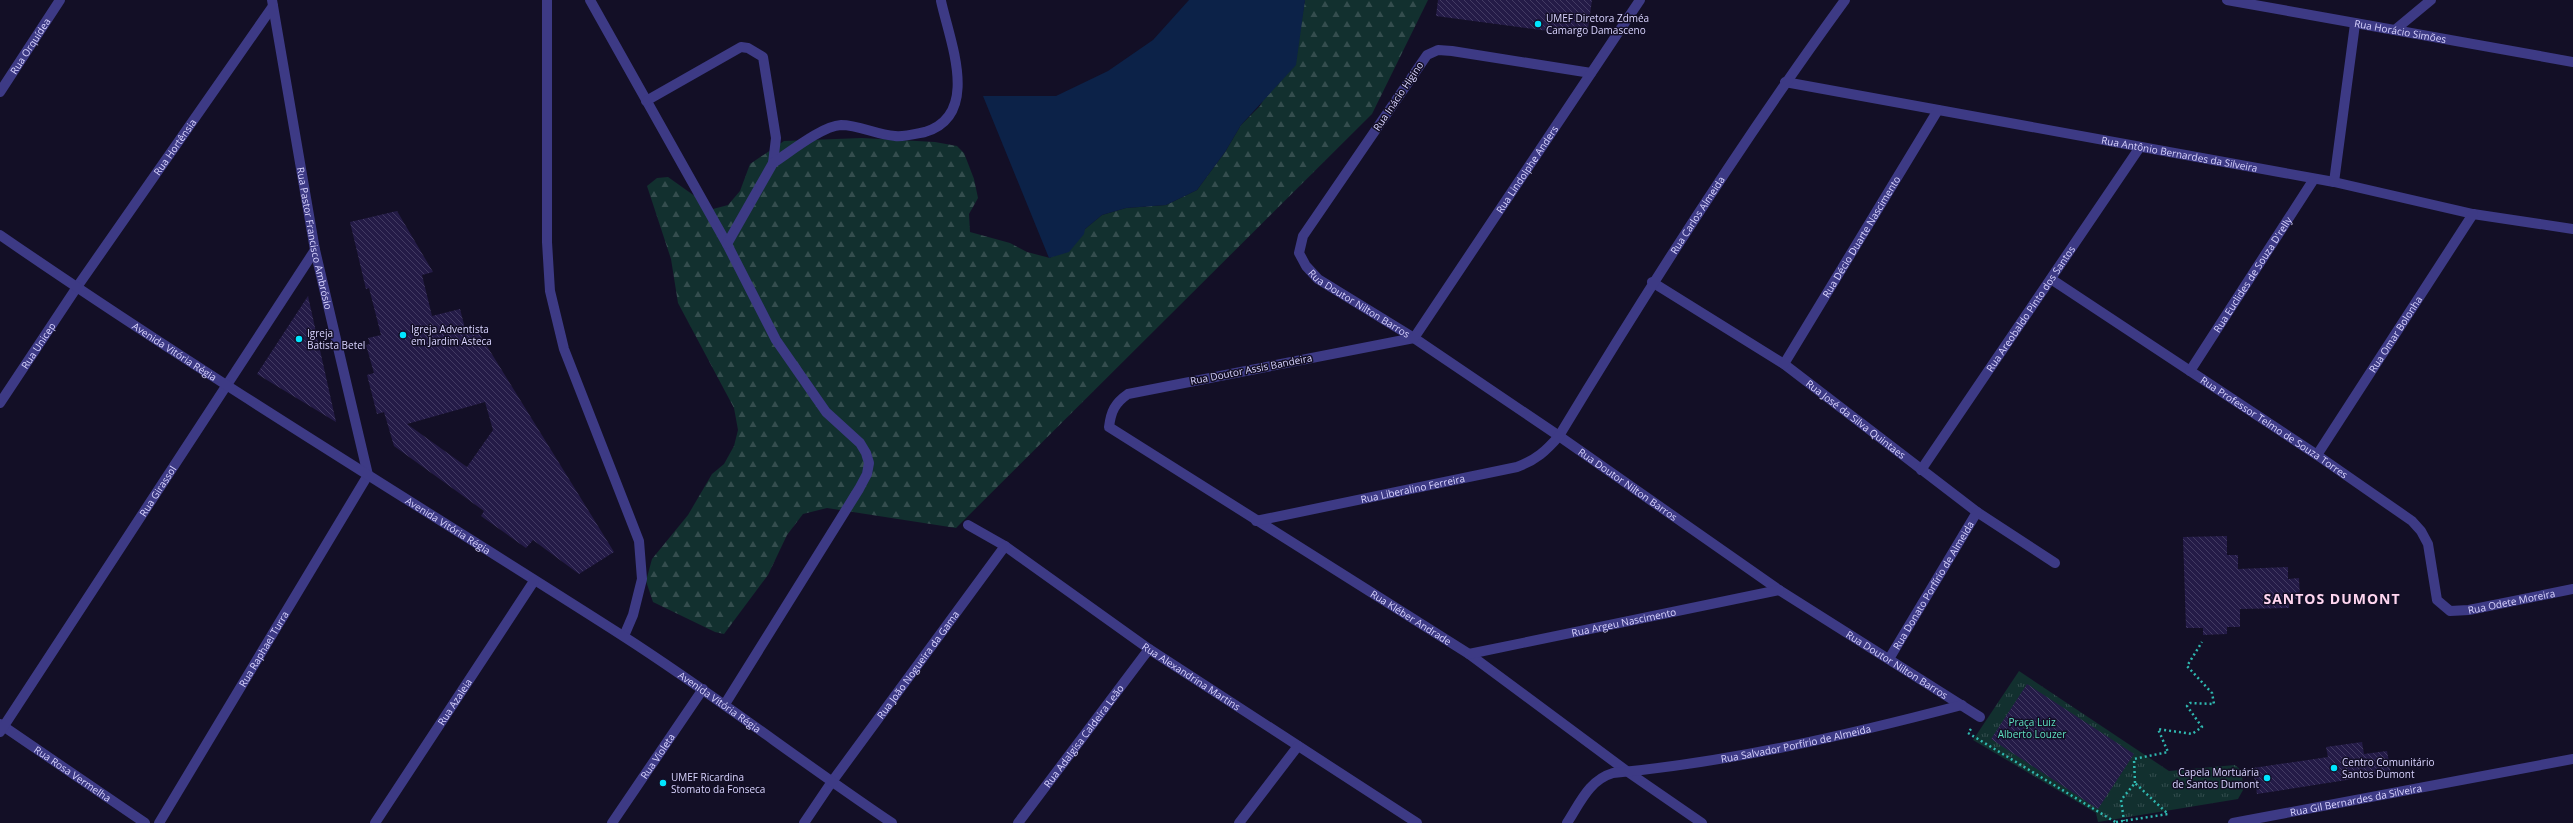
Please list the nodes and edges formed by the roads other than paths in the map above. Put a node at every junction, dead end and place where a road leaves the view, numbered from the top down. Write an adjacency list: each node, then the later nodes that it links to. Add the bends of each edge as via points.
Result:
1 (60, 0): 15 (street, Rua Orquídea)
2 (547, 0): 50 (street, via 547,242 550,291 564,349 639,541 642,579 633,615)
3 (590, 0): 16 (street)
4 (1640, 0): 13 (street, Rua Lindolphe Anders)
5 (1845, 0): 14 (street, Rua Carlos Almeida)
6 (2227, 0): 10 (street, Rua Horácio Simões)
7 (2431, 0): 11 (street)
8 (941, 1): 19 (street, via 957,78 958,95 947,120 931,130 895,136 841,125 826,129)
9 (273, 3): 27 (street, Rua Pastor Francisco Ambrósio); 30 (street, Rua Hortênsia)
10 (2355, 24): 11 (street, Rua Horácio Simões); 21 (street)
11 (2396, 29): 12 (street, Rua Horácio Simões)
12 (2573, 62)
13 (1591, 73): 25 (street, Rua Inácio Higino, via 1452,50 1438,50 1427,54); 31 (street, Rua Lindolphe Anders)
14 (1785, 82): 17 (street, Rua Antônio Bernardes da Silveira); 29 (street, Rua Carlos Almeida)
15 (0, 92)
16 (646, 101): 19 (street, via 702,71 732,51 741,47 748,48 763,57 776,138); 26 (street)
17 (1938, 110): 18 (street, Rua Antônio Bernardes da Silveira); 32 (street, Rua Décio Duarte Nascimento)
18 (2140, 147): 20 (street, Rua Antônio Bernardes da Silveira); 28 (street, Rua Areobaldo Pinto dos Santos)
19 (773, 163): 26 (street, via 764,183)
20 (2314, 179): 21 (street, Rua Antônio Bernardes da Silveira); 33 (street, Rua Euclides de Souza D'relly)
21 (2334, 182): 22 (street, Rua Antônio Bernardes da Silveira)
22 (2473, 214): 23 (street, Rua Antônio Bernardes da Silveira); 38 (street, Rua Omar Bolonha)
23 (2573, 229)
24 (0, 235): 30 (street, Avenida Vitória Régia)
25 (1303, 236): 31 (street, Rua Doutor Nilton Barros, via 1299,252 1306,266 1318,279)
26 (727, 244): 55 (street, via 776,340 826,412 860,443 869,463 867,474 859,489)
27 (315, 250): 34 (street, Rua Girassol); 40 (street, Rua Pastor Francisco Ambrósio)
28 (2051, 279): 33 (street, Rua Professor Telmo de Souza Torres); 39 (street, Rua Areobaldo Pinto dos Santos)
29 (1652, 282): 32 (street, Rua José da Silva Quintaes); 37 (street, Rua Carlos Almeida)
30 (76, 287): 34 (street, Avenida Vitória Régia); 35 (street, Rua Unicep)
31 (1414, 338): 36 (street, Rua Doutor Assis Bandeira, via 1128,394 1118,401 1111,413); 37 (street, Rua Doutor Nilton Barros)
32 (1784, 364): 39 (street, Rua José da Silva Quintaes)
33 (2190, 370): 38 (street, Rua Professor Telmo de Souza Torres)
34 (225, 386): 40 (street, Avenida Vitória Régia); 58 (street, Rua Girassol)
35 (0, 403)
36 (1110, 427): 42 (street, Rua Kléber Andrade)
37 (1559, 436): 42 (street, Rua Liberalino Ferreira, via 1535,460 1517,467); 48 (street, Rua Doutor Nilton Barros)
38 (2317, 455): 49 (street, Rua Professor Telmo de Souza Torres, via 2421,531 2428,544 2437,600)
39 (1921, 470): 41 (street, Rua José da Silva Quintaes)
40 (368, 475): 46 (street, Avenida Vitória Régia); 65 (street, Rua Raphael Turra)
41 (1977, 512): 45 (street, Rua José da Silva Quintaes); 53 (street, Rua Donato Porfírio de Almeida)
42 (1256, 521): 52 (street, Rua Kléber Andrade)
43 (968, 524): 44 (street, Rua Alexandrina Martins)
44 (1005, 546): 51 (street, Rua Alexandrina Martins); 62 (street, Rua João Nogueira da Gama)
45 (2055, 563)
46 (534, 581): 50 (street, Avenida Vitória Régia); 66 (street, Rua Azaleia)
47 (2573, 588): 49 (street, Rua Odete Moreira, via 2469,610)
48 (1779, 590): 52 (street, Rua Argeu Nascimento); 53 (street, Rua Doutor Nilton Barros)
49 (2450, 611)
50 (624, 636): 54 (street, Avenida Vitória Régia)
51 (1149, 649): 59 (street, Rua Alexandrina Martins); 70 (street, Rua Adalgisa Caldeira Leão)
52 (1469, 654): 61 (street, Rua Kléber Andrade)
53 (1889, 659): 56 (street, Rua Doutor Nilton Barros)
54 (703, 689): 55 (street, Avenida Vitória Régia); 67 (street, Rua Violeta)
55 (725, 704): 62 (street, Avenida Vitória Régia)
56 (1962, 705): 57 (street, Rua Doutor Nilton Barros); 61 (street, Rua Salvador Porfírio de Almeida, via 1757,752)
57 (1980, 717)
58 (1, 728): 64 (street, Rua Rosa Vermelha)
59 (1298, 746): 71 (street); 72 (street, Rua Alexandrina Martins)
60 (2573, 759): 63 (street, Rua Gil Bernardes da Silveira)
61 (1628, 772): 73 (street, Rua Salvador Porfírio de Almeida, via 1600,777 1590,787); 74 (street, Rua Kléber Andrade)
62 (831, 782): 68 (street, Rua João Nogueira da Gama); 69 (street, Avenida Vitória Régia)
63 (2273, 819): 75 (street, Rua Gil Bernardes da Silveira)
64 (145, 823)
65 (159, 823)
66 (375, 823)
67 (612, 823)
68 (804, 823)
69 (892, 823)
70 (1018, 823)
71 (1239, 823)
72 (1417, 823)
73 (1567, 823)
74 (1702, 823)
75 (2233, 823)

